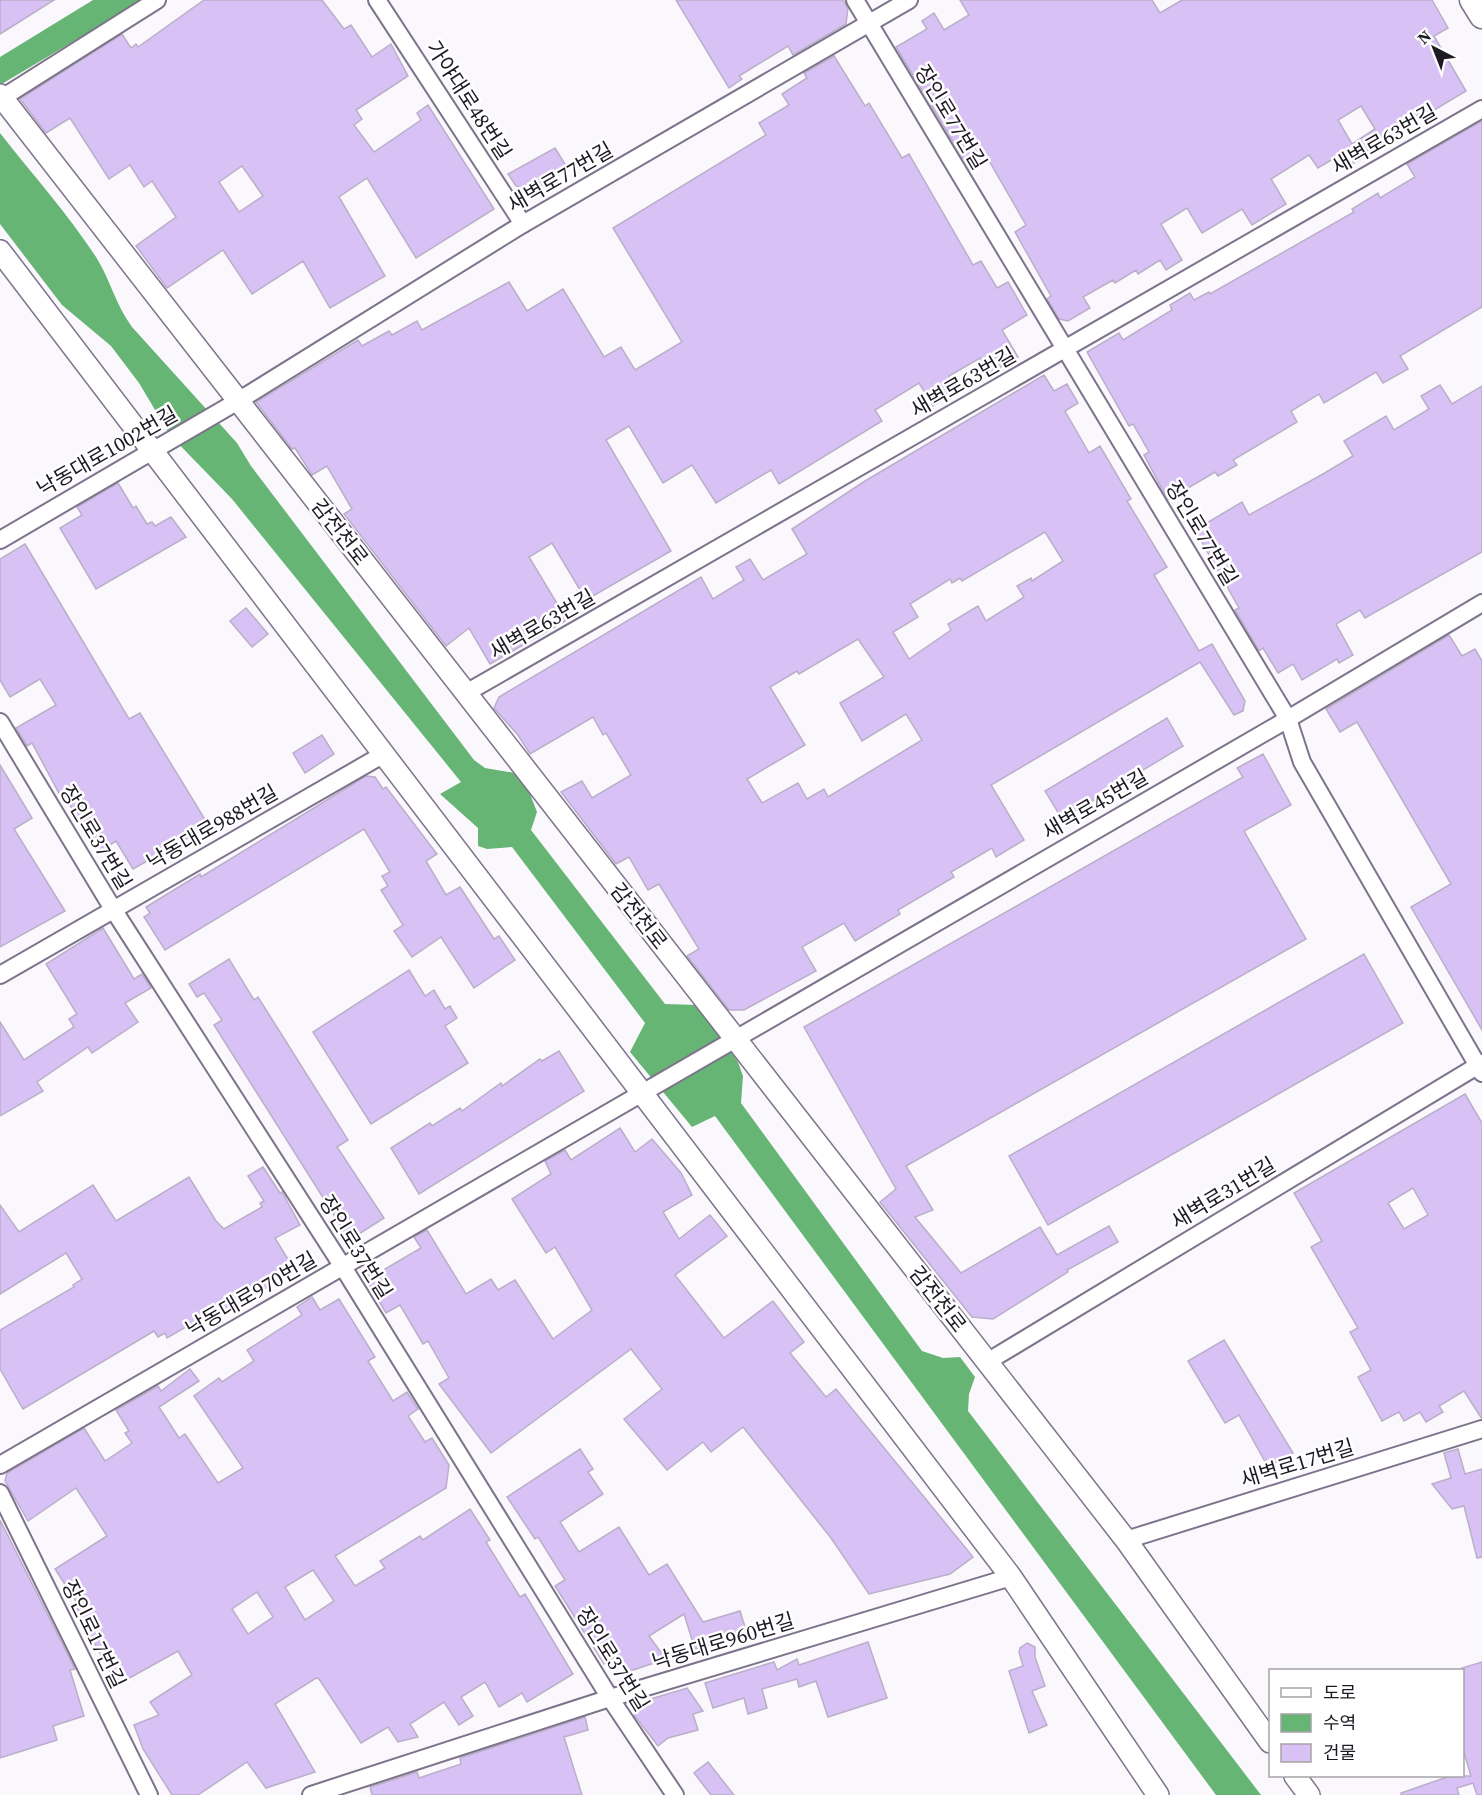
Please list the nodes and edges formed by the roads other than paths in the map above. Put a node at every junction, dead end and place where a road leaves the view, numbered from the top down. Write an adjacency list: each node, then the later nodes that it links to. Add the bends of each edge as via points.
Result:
1 (157, 0): 8 (street)
2 (377, 0): 10 (street, 가야대로48번길)
3 (855, 0): 7 (street, 장인로77번길)
4 (909, 0): 7 (street, 새벽로77번길)
5 (1472, 0): 6 (main road)
6 (1482, 16)
7 (868, 23): 10 (street, 새벽로77번길); 12 (street, 장인로77번길)
8 (1, 97): 13 (street, 감전천로)
9 (1482, 109): 12 (street, 새벽로63번길)
10 (523, 224): 13 (street, 새벽로77번길)
11 (0, 251): 14 (street)
12 (1064, 350): 17 (street, 새벽로63번길); 18 (street, 장인로77번길)
13 (232, 404): 14 (street, 낙동대로1002번길); 17 (street, 감전천로)
14 (155, 449): 15 (street, 낙동대로1002번길); 20 (street)
15 (0, 540)
16 (1482, 603): 18 (street, 새벽로45번길)
17 (466, 693): 23 (street, 감전천로)
18 (1288, 719): 23 (street, 새벽로45번길); 24 (street, 장인로77번길, via 1302,762)
19 (0, 722): 21 (street, 장인로37번길)
20 (384, 754): 21 (street, 낙동대로988번길); 25 (street)
21 (113, 909): 22 (street, 낙동대로988번길); 26 (street, 장인로37번길)
22 (0, 975)
23 (731, 1040): 25 (street, 새벽로45번길); 27 (street, 감전천로)
24 (1480, 1067): 27 (street, 새벽로31번길)
25 (646, 1091): 26 (street, 낙동대로970번길); 32 (street)
26 (343, 1267): 29 (street, 낙동대로970번길); 33 (street, 장인로37번길)
27 (987, 1362): 31 (street, 감전천로)
28 (1482, 1429): 31 (street, 새벽로17번길)
29 (0, 1465)
30 (0, 1493): 36 (street, 장인로17번길)
31 (1126, 1540): 34 (street, 감전천로)
32 (1011, 1577): 33 (street, 낙동대로960번길); 39 (street)
33 (610, 1698): 37 (street, 낙동대로960번길); 38 (street, 장인로37번길)
34 (1269, 1741)
35 (1296, 1777): 40 (street)
36 (149, 1795)
37 (312, 1795)
38 (675, 1795)
39 (1158, 1795)
40 (1309, 1795)

